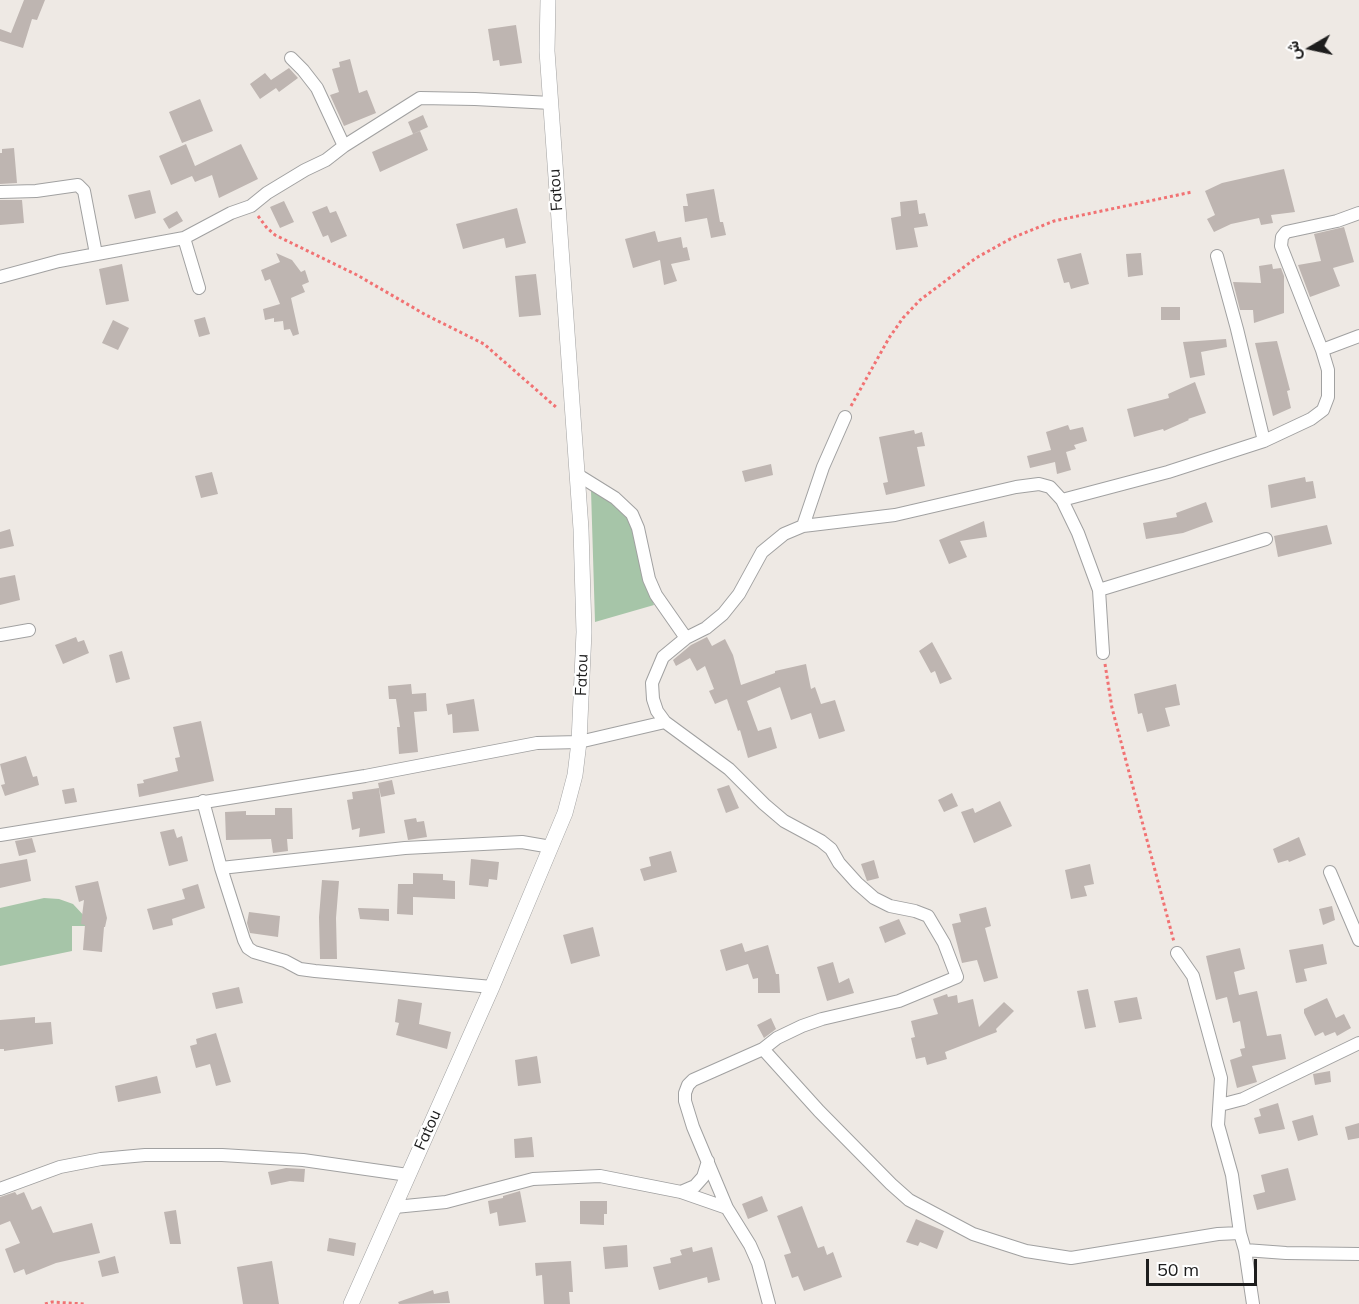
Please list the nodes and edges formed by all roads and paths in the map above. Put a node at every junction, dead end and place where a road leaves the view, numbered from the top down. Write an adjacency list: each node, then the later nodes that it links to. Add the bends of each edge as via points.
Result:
1 (548, 0): 3 (street, Fatou)
2 (291, 58): 4 (street, via 317,88)
3 (551, 103): 4 (street, via 420,98); 17 (street, Fatou)
4 (344, 146): 7 (street)
5 (0, 192): 10 (street, via 78,185 84,191)
6 (1192, 192): 16 (path, via 1054,221 976,258 920,300 903,318)
7 (251, 206): 9 (street); 17 (path, via 275,235 484,344)
8 (1359, 213): 15 (street, via 1286,232 1282,237 1281,246)
9 (184, 238): 10 (street); 13 (street)
10 (96, 254): 12 (street)
11 (1217, 256): 18 (street)
12 (0, 277)
13 (199, 288)
14 (1359, 336): 15 (street)
15 (1322, 350): 18 (street, via 1328,370 1328,397 1323,410)
16 (845, 417): 21 (street)
17 (575, 423): 19 (street, Fatou)
18 (1264, 441): 20 (street)
19 (578, 475): 26 (street, via 615,498 632,514 649,579); 29 (street, Fatou, via 584,632)
20 (1062, 500): 21 (street, via 1050,487 1039,484 895,515); 23 (street)
21 (803, 526): 26 (street, via 784,534 762,552 723,614)
22 (1266, 539): 23 (street)
23 (1099, 590): 27 (street)
24 (29, 630): 25 (street)
25 (0, 635)
26 (686, 638): 28 (street, via 663,657 652,683 655,705)
27 (1103, 653): 36 (path, via 1112,708)
28 (665, 722): 29 (street); 39 (street, via 729,769 784,821 831,849 856,883 874,898 928,916 957,977 899,1001 822,1019 777,1038)
29 (579, 742): 30 (street, via 537,743 432,765); 32 (street, Fatou, via 565,813)
30 (203, 801): 31 (street); 33 (street)
31 (0, 834)
32 (550, 847): 33 (street, via 522,842 405,848); 37 (street, Fatou)
33 (221, 868): 37 (street, via 244,940 254,952 300,969)
34 (1330, 872): 35 (street)
35 (1359, 940)
36 (1177, 953): 40 (street, via 1193,976 1221,1078)
37 (492, 987): 42 (street, Fatou)
38 (1359, 1043): 40 (street, via 1243,1099)
39 (763, 1049): 41 (street, via 688,1085 685,1101); 47 (street, via 909,1200 973,1234 1026,1251 1071,1258)
40 (1220, 1105): 47 (street, via 1218,1125 1232,1175)
41 (708, 1161): 44 (street, via 703,1177); 46 (street)
42 (408, 1175): 43 (street, via 303,1160 145,1155 60,1167); 45 (street, Fatou)
43 (0, 1190)
44 (681, 1192): 45 (street, via 600,1176 566,1177 533,1179 446,1203); 46 (street)
45 (396, 1207): 52 (street, Fatou)
46 (727, 1208): 53 (street, via 758,1263)
47 (1240, 1233): 48 (street)
48 (1245, 1250): 49 (street); 54 (street)
49 (1359, 1254)
50 (45, 1304): 51 (path)
51 (84, 1304)
52 (351, 1304)
53 (769, 1304)
54 (1253, 1304)

